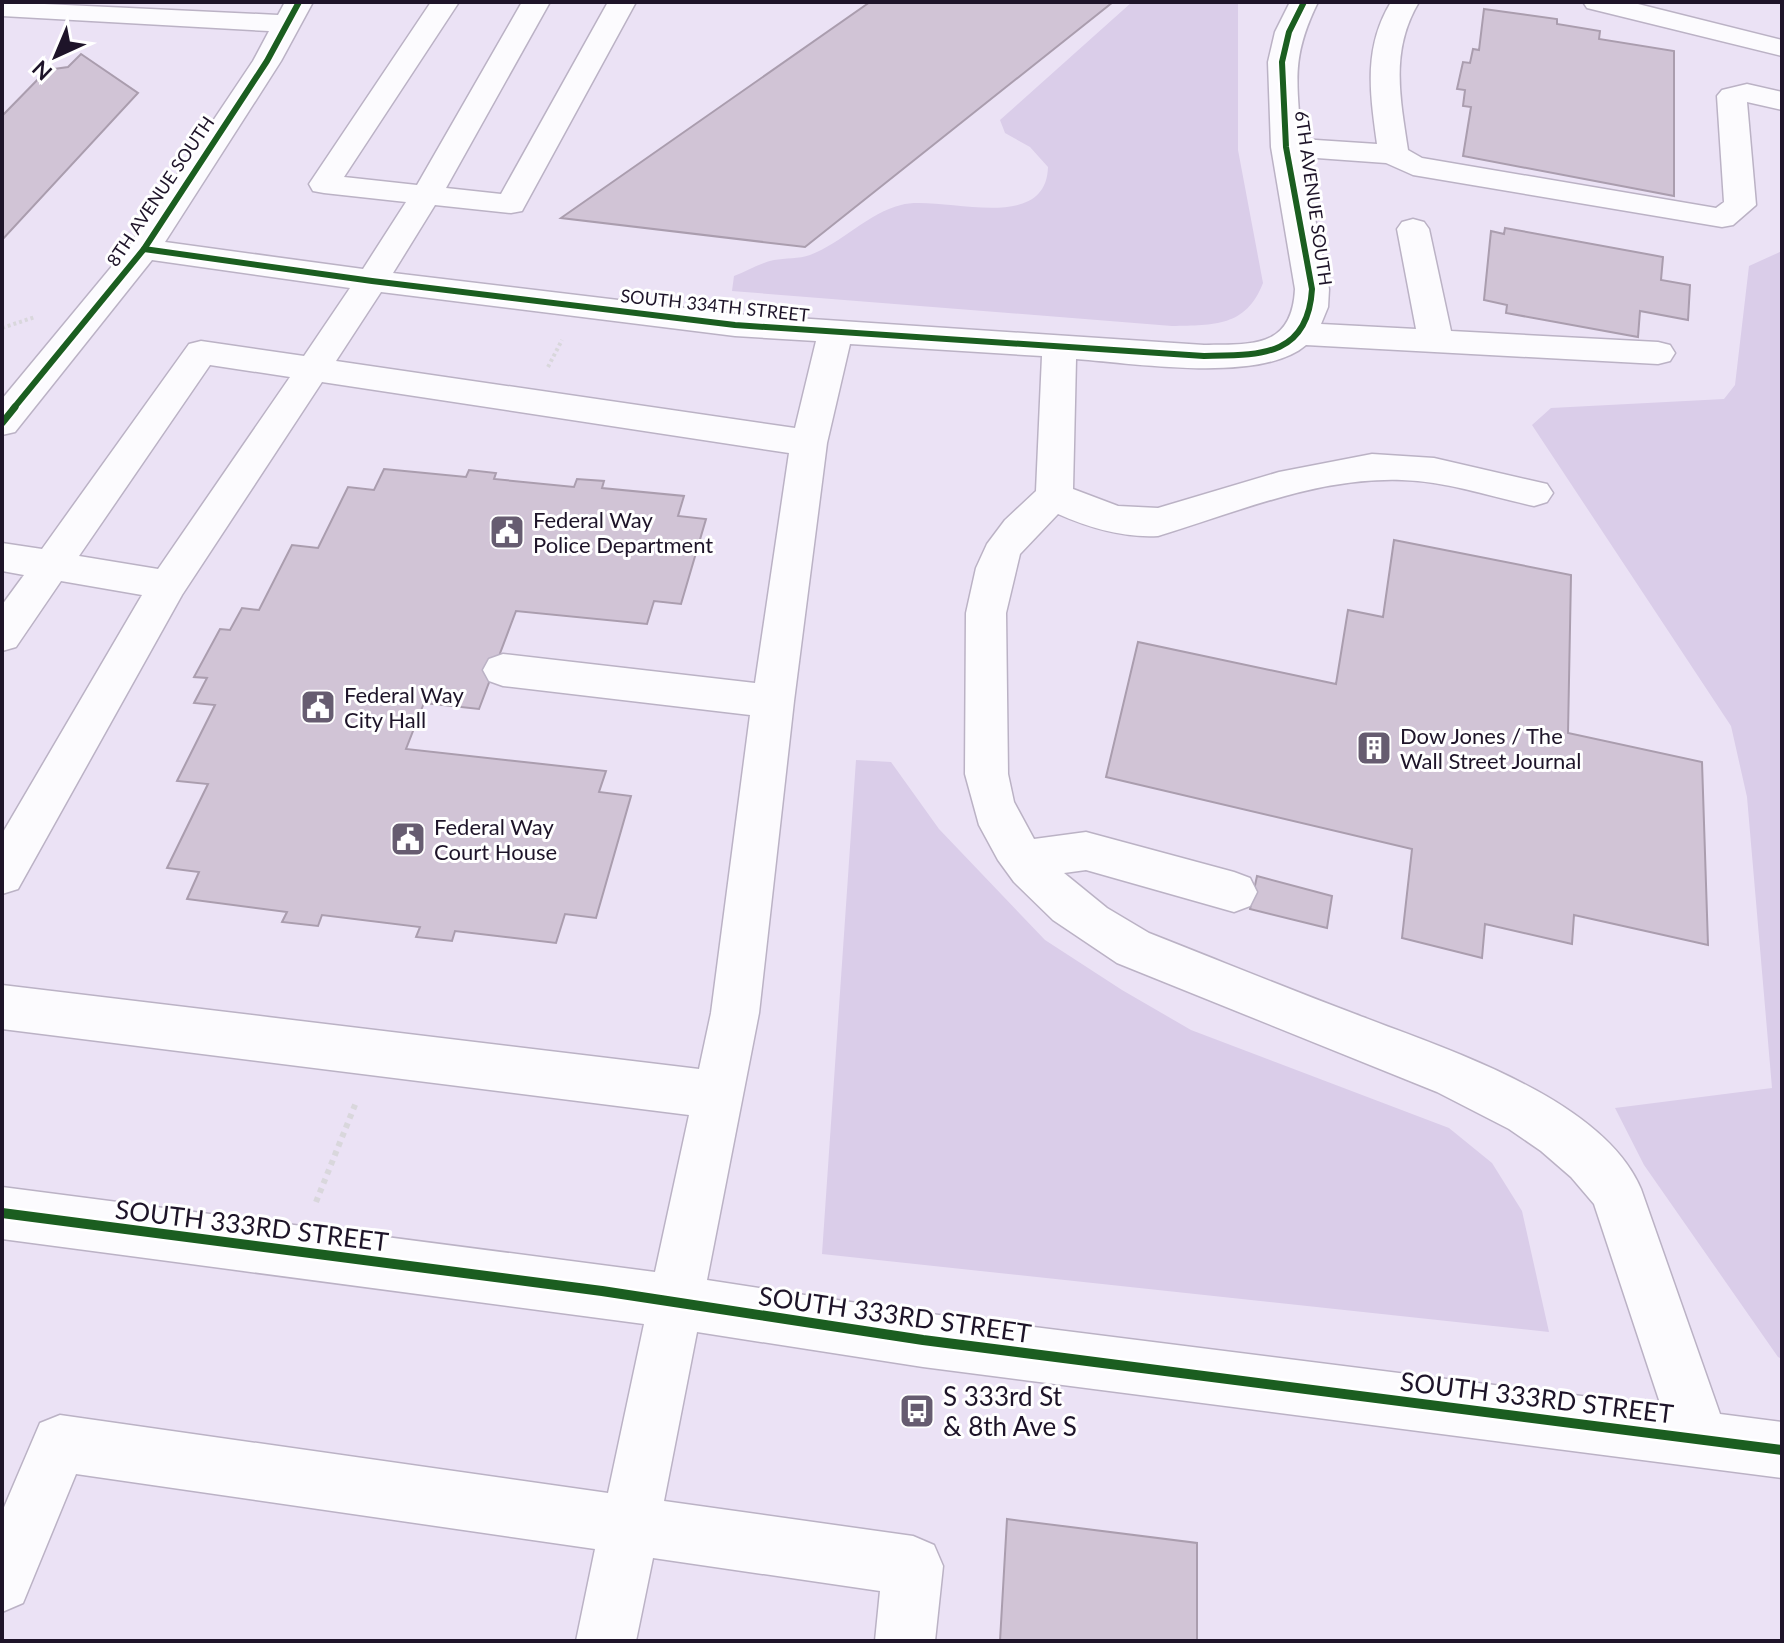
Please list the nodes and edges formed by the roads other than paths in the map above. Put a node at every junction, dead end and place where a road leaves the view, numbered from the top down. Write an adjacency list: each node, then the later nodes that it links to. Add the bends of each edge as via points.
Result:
1 (445, 2): 13 (street, via 324,184)
2 (536, 2): 13 (street)
3 (622, 2): 13 (street, via 511,204)
4 (1304, 2): 11 (street, 6TH AVENUE SOUTH, via 1282,62)
5 (1405, 2): 12 (street, via 1390,26 1382,65)
6 (1597, 2): 9 (street, via 1720,22)
7 (2, 8): 8 (street)
8 (294, 13): 15 (street, 8TH AVENUE SOUTH)
9 (1782, 48)
10 (1782, 101): 12 (street, via 1747,93 1732,96 1740,205 1722,218 1413,166)
11 (1286, 147): 12 (street); 18 (street, 6TH AVENUE SOUTH, via 1312,289 1311,307)
12 (1393, 154)
13 (426, 195): 16 (street)
14 (1413, 229): 19 (street)
15 (144, 249): 16 (street, SOUTH 334TH STREET); 23 (street, 8TH AVENUE SOUTH)
16 (372, 281): 17 (street, SOUTH 334TH STREET); 22 (street)
17 (835, 333): 20 (street, SOUTH 334TH STREET); 24 (street)
18 (1292, 340): 19 (street, SOUTH 334TH STREET); 20 (street, SOUTH 334TH STREET, via 1269,352 1232,355)
19 (1436, 342): 21 (street, SOUTH 334TH STREET)
20 (1059, 348): 26 (street)
21 (1658, 353)
22 (317, 367): 24 (street); 28 (street, via 201,352); 29 (street)
23 (2, 423)
24 (809, 443): 32 (street)
25 (1534, 493): 26 (street, via 1405,467 1369,467 1136,524 1088,512)
26 (1054, 496): 33 (street, via 1017,530 1001,555 986,614 992,802)
27 (2, 557): 28 (street)
28 (50, 565): 29 (street); 30 (street)
29 (168, 585): 34 (street)
30 (2, 636)
31 (503, 670): 32 (street)
32 (773, 701): 37 (street)
33 (1025, 859): 35 (street, via 1086,851); 40 (street, via 1072,909 1123,943 1483,1088 1571,1141 1615,1189)
34 (2, 875)
35 (1234, 892)
36 (2, 1007): 37 (street)
37 (720, 1095): 39 (street)
38 (2, 1213): 39 (street, SOUTH 333RD STREET)
39 (677, 1302): 40 (street, SOUTH 333RD STREET, via 923,1340); 42 (street)
40 (1700, 1438): 41 (street, SOUTH 333RD STREET)
41 (1782, 1450)
42 (630, 1526): 43 (street, via 60,1443); 44 (street); 45 (street, via 913,1566)
43 (2, 1582)
44 (606, 1641)
45 (905, 1641)

